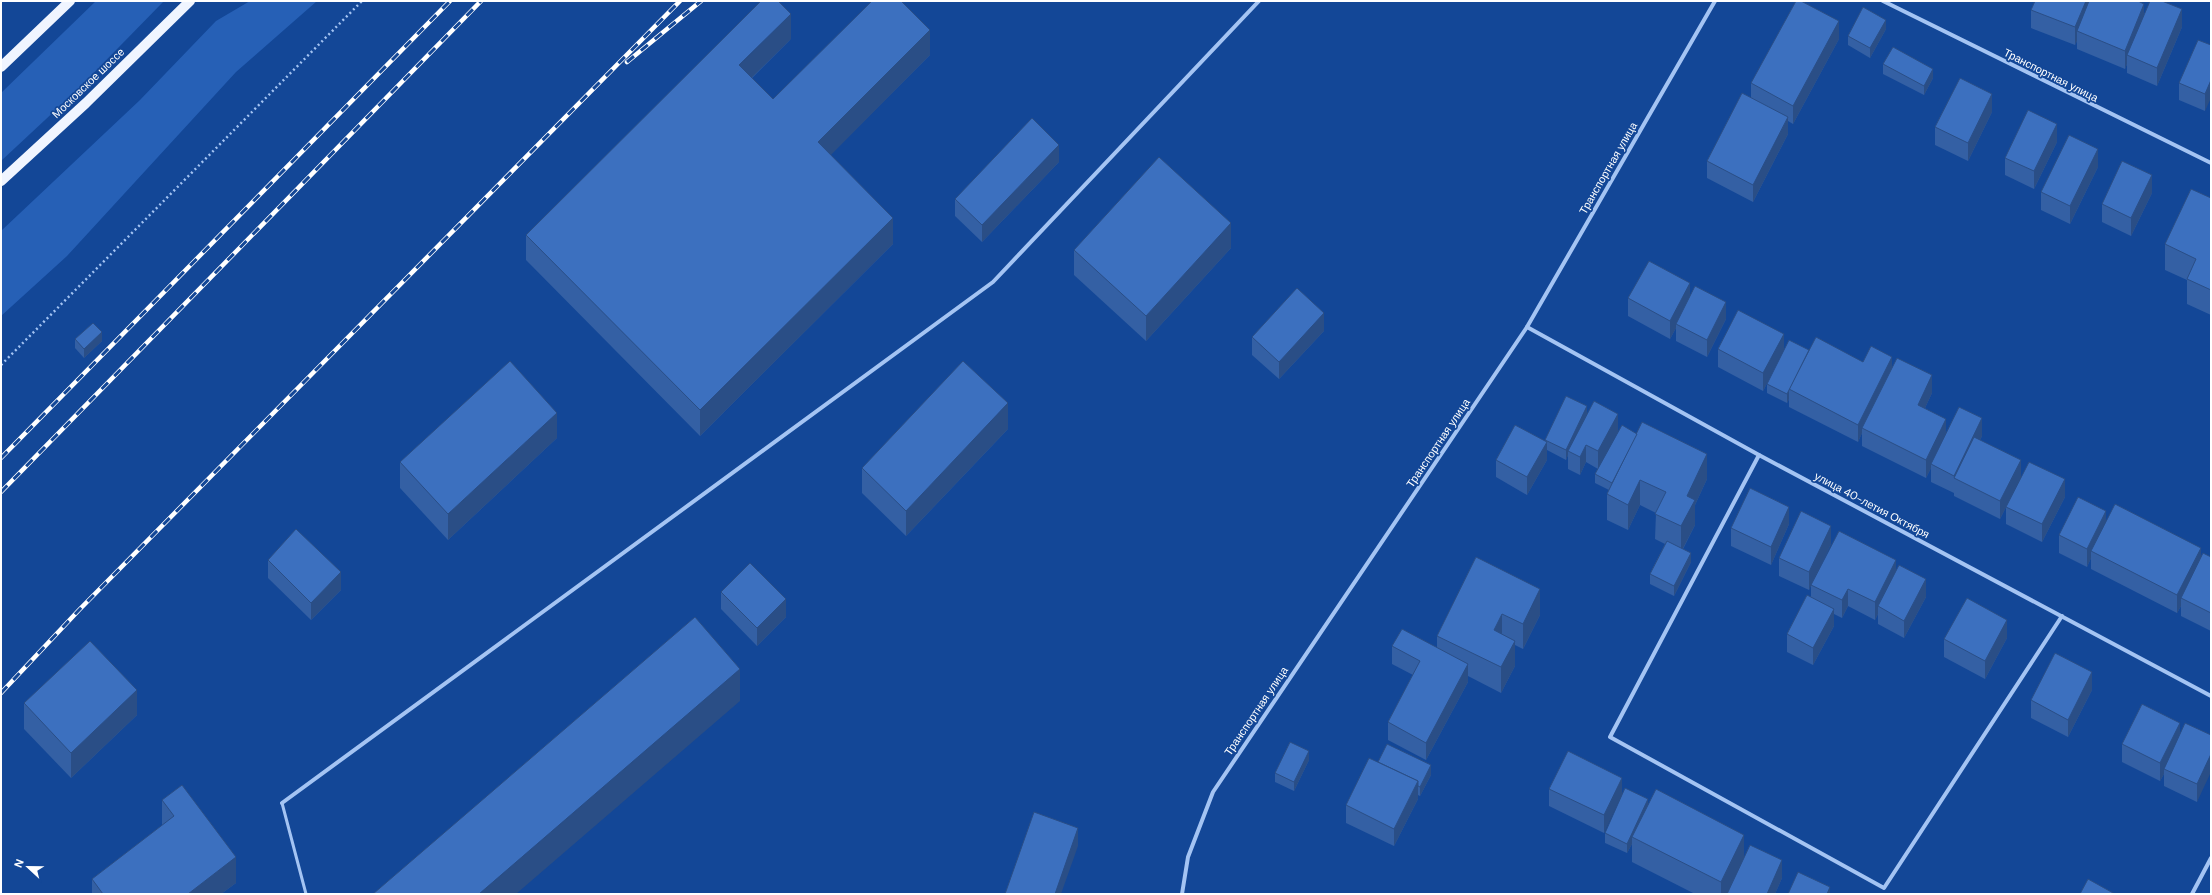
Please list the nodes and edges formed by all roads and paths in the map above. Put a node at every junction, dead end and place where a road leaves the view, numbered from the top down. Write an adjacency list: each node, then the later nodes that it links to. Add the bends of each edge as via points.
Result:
1 (70, 1): 7 (main road)
2 (190, 1): 9 (main road, Московское шоссе, via 86,103)
3 (362, 1): 11 (path)
4 (1259, 1): 15 (street, via 993,282)
5 (1715, 1): 10 (street, Транспортная улица)
6 (1883, 1): 8 (street, Транспортная улица)
7 (1, 67)
8 (2211, 163)
9 (1, 181)
10 (1527, 327): 12 (street, улица 40-летия Октября); 18 (street, Транспортная улица, via 1213,792 1188,857)
11 (1, 365)
12 (1759, 455): 13 (street, улица 40-летия Октября); 13 (street, via 1610,737 1884,888)
13 (2062, 616): 14 (street, улица 40-летия Октября)
14 (2211, 696)
15 (282, 803): 17 (lane)
16 (2211, 858): 19 (street)
17 (306, 894)
18 (1182, 894)
19 (2192, 894)

